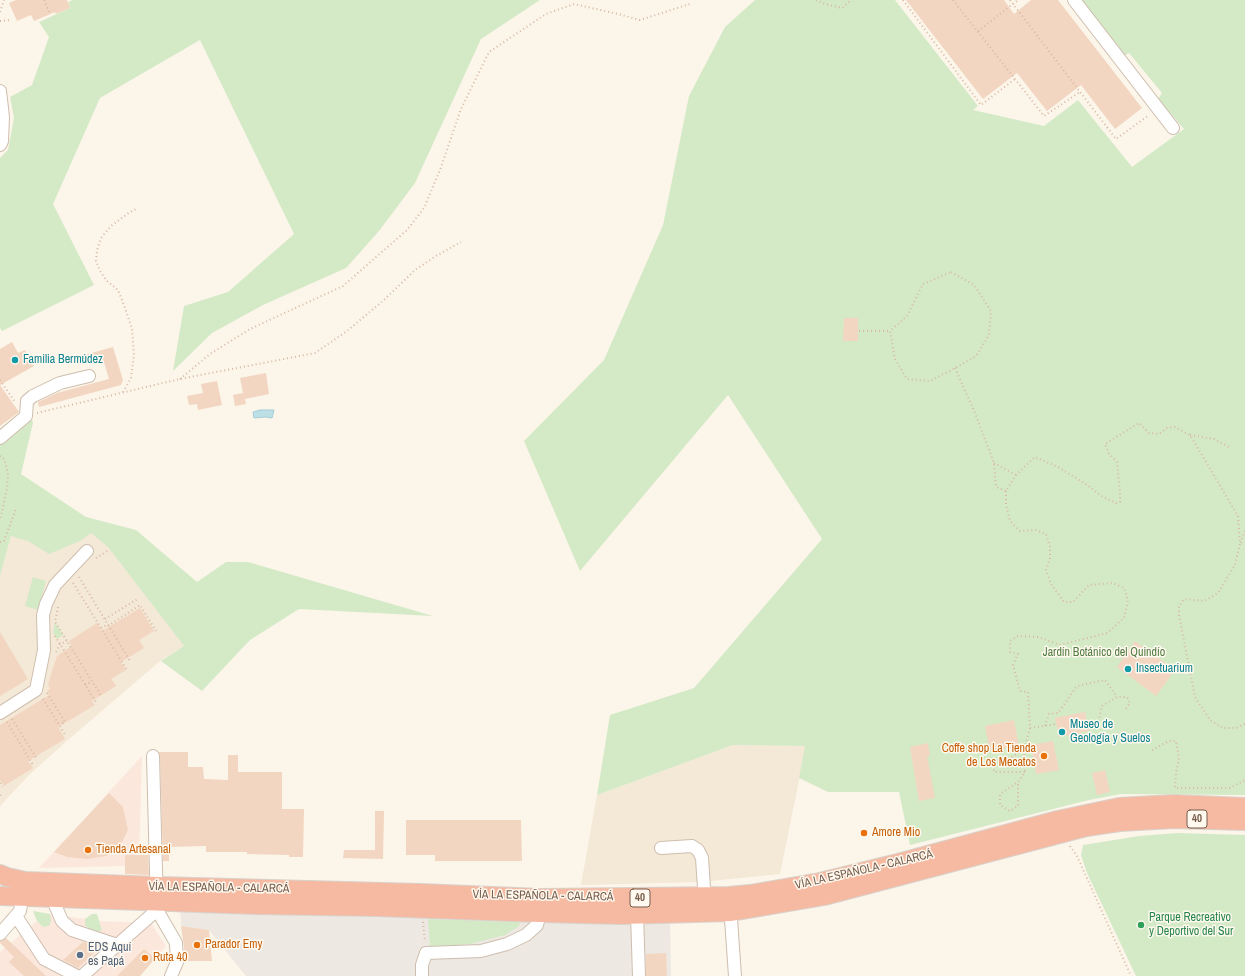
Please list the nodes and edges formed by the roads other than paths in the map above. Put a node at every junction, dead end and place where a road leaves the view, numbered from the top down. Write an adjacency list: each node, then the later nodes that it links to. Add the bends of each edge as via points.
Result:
1 (1074, 0): 3 (street)
2 (0, 91): 4 (street, via 3,117)
3 (1173, 128)
4 (0, 145)
5 (89, 376): 6 (street, via 60,383 32,396 26,401 26,416)
6 (0, 438)
7 (89, 556): 8 (street, via 55,585 46,604 43,615 41,692)
8 (2, 712)
9 (153, 756): 17 (street)
10 (1245, 807): 18 (highway, VÍA LA ESPAÑOLA - CALARCÁ / 40, via 1174,804 1119,807 1058,820 820,882 750,894)
11 (1245, 821): 18 (highway, VÍA LA ESPAÑOLA - CALARCÁ / 40, via 1174,819 1120,822 1066,832 824,896)
12 (661, 848): 19 (street, via 692,846 698,850 702,858)
13 (0, 874): 17 (highway, VÍA LA ESPAÑOLA - CALARCÁ / 40, via 25,881)
14 (0, 896): 15 (highway, VÍA LA ESPAÑOLA - CALARCÁ / 40)
15 (22, 898): 16 (highway, VÍA LA ESPAÑOLA - CALARCÁ / 40); 22 (street, via 20,911)
16 (52, 898): 17 (highway, VÍA LA ESPAÑOLA - CALARCÁ / 40); 24 (street, via 62,921 72,930)
17 (158, 899): 20 (highway, VÍA LA ESPAÑOLA - CALARCÁ / 40, via 422,909); 20 (highway, VÍA LA ESPAÑOLA - CALARCÁ / 40, via 421,893); 24 (street); 27 (street, via 176,943 177,962)
18 (730, 904): 19 (highway, VÍA LA ESPAÑOLA - CALARCÁ / 40); 30 (street)
19 (705, 905): 20 (highway, VÍA LA ESPAÑOLA - CALARCÁ / 40); 21 (highway, VÍA LA ESPAÑOLA - CALARCÁ / 40)
20 (540, 906): 21 (highway, VÍA LA ESPAÑOLA - CALARCÁ / 40); 28 (street, via 536,925 526,935 507,944 481,951 426,953)
21 (637, 914): 29 (street)
22 (16, 916): 23 (street); 25 (street, via 44,959)
23 (0, 934)
24 (117, 945): 26 (street)
25 (77, 976)
26 (82, 976)
27 (171, 976)
28 (422, 976)
29 (639, 976)
30 (735, 976)

